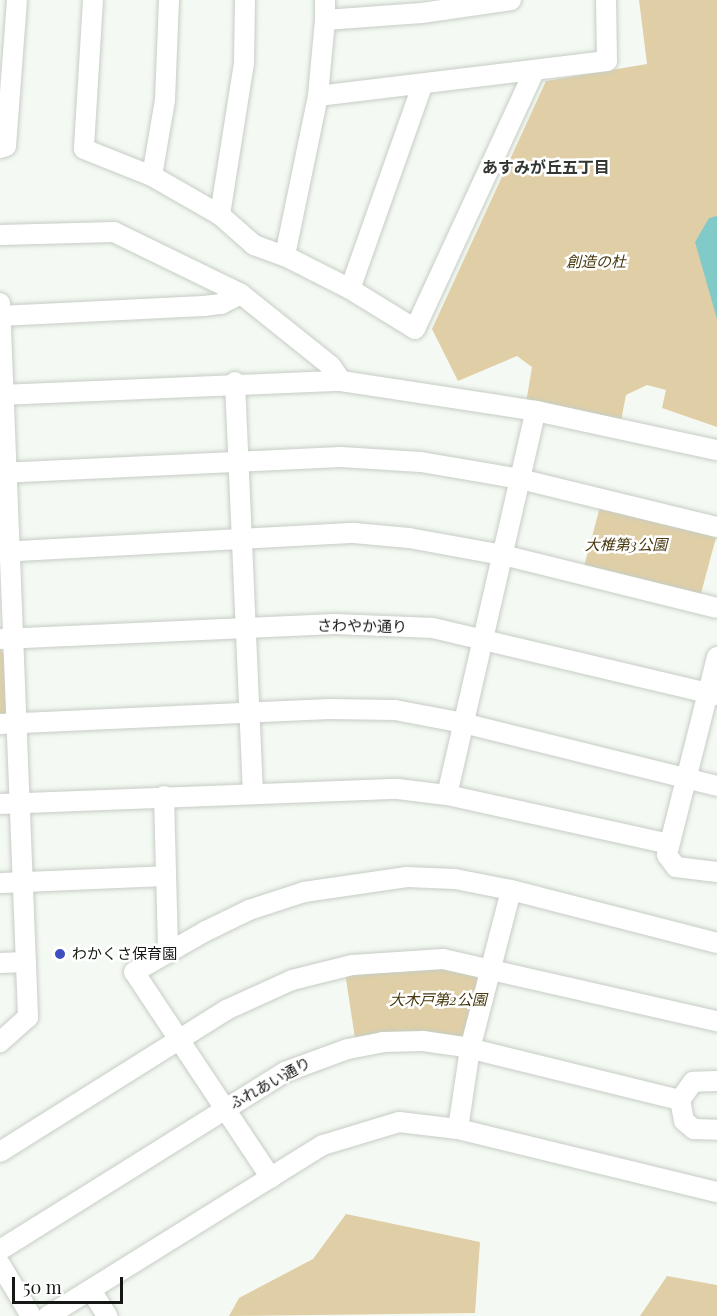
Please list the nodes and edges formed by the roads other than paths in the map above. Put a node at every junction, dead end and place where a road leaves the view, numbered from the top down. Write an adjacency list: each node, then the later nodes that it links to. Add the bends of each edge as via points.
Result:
1 (17, 0): 12 (street, via 6,146)
2 (93, 0): 13 (street, via 84,149)
3 (169, 0): 13 (street, via 165,100)
4 (245, 0): 14 (street, via 244,63)
5 (326, 0): 8 (street)
6 (512, 0): 8 (street, via 422,13)
7 (606, 0): 9 (street, via 607,61)
8 (325, 20): 11 (street)
9 (534, 71): 10 (street); 17 (street, via 415,329)
10 (422, 86): 11 (street); 17 (street)
11 (318, 96): 16 (street)
12 (0, 148)
13 (152, 176): 14 (street)
14 (220, 215): 16 (street, via 254,245)
15 (0, 235): 18 (street, via 107,230)
16 (285, 256): 17 (street)
17 (350, 289)
18 (241, 294): 20 (street, via 221,304 204,306); 21 (street, via 331,366)
19 (0, 303): 20 (street)
20 (0, 316): 23 (street)
21 (342, 381): 22 (street); 24 (street)
22 (235, 382): 23 (street); 26 (street)
23 (2, 395): 27 (street)
24 (536, 411): 25 (street); 28 (street)
25 (717, 450)
26 (238, 461): 27 (street); 28 (street, via 421,462); 30 (street)
27 (3, 472): 31 (street)
28 (520, 478): 29 (street); 32 (street)
29 (717, 527)
30 (242, 540): 31 (street); 32 (street, via 354,533 409,538); 34 (street)
31 (5, 552): 35 (street)
32 (502, 555): 33 (street); 36 (street)
33 (717, 608)
34 (246, 628): 35 (street, さわやか通り); 36 (street, さわやか通り, via 383,624); 39 (street)
35 (7, 638): 41 (street)
36 (483, 638): 38 (street, さわやか通り); 40 (street)
37 (717, 657): 38 (street)
38 (713, 694): 42 (street)
39 (249, 713): 40 (street, via 395,710); 41 (street); 44 (street)
40 (463, 723): 42 (street); 45 (street)
41 (8, 724): 47 (street)
42 (687, 776): 43 (street); 49 (street)
43 (717, 786)
44 (253, 792): 45 (street, via 398,789); 46 (street)
45 (447, 795): 49 (street)
46 (164, 796): 47 (street); 51 (street)
47 (20, 803): 48 (street); 52 (street)
48 (0, 804)
49 (669, 844): 50 (street, via 667,855 676,867)
50 (717, 872)
51 (166, 876): 52 (street); 56 (street)
52 (23, 882): 53 (street); 57 (street)
53 (0, 883)
54 (511, 890): 55 (street); 56 (street, via 455,879 407,877 333,887 249,910); 59 (street)
55 (717, 943)
56 (168, 953): 62 (street, via 134,972)
57 (26, 962): 58 (street); 61 (street, via 28,1017)
58 (0, 963)
59 (492, 968): 60 (street); 62 (street, via 443,958 397,959 323,970 226,1010); 63 (street)
60 (717, 1022)
61 (0, 1041)
62 (179, 1041): 66 (street); 69 (street)
63 (470, 1049): 65 (street, ふれあい通り); 66 (street, ふれあい通り, via 423,1041 348,1048 285,1072); 67 (street)
64 (717, 1081): 65 (street, via 693,1082)
65 (680, 1100): 68 (street, via 684,1120 694,1129)
66 (224, 1109): 70 (street); 72 (street, ふれあい通り)
67 (458, 1129): 70 (street, via 399,1122 354,1133 323,1145); 71 (street)
68 (717, 1130)
69 (0, 1152)
70 (271, 1178): 74 (street)
71 (716, 1186)
72 (0, 1250)
73 (0, 1264): 75 (street)
74 (91, 1290): 76 (street); 77 (street)
75 (31, 1316)
76 (48, 1316)
77 (107, 1316)

